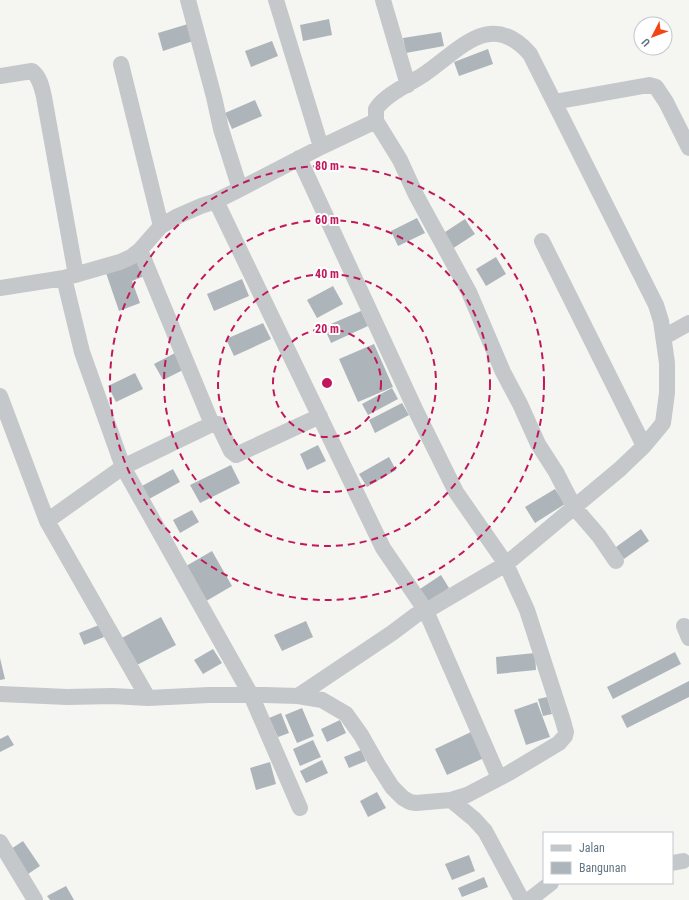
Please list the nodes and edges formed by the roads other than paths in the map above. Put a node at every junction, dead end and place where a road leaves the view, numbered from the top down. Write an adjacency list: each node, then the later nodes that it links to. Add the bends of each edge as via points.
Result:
1 (188, 0): 12 (street, via 221,129)
2 (276, 0): 9 (street)
3 (383, 0): 6 (street)
4 (121, 64): 14 (street)
5 (0, 76): 17 (street, via 32,71 40,82)
6 (408, 85): 7 (street, via 467,41 485,34 500,34 521,44 530,54); 8 (street, via 379,104 376,109)
7 (554, 102): 10 (street, via 649,85 656,87); 20 (street, via 656,305)
8 (376, 121): 9 (street); 26 (street, via 400,160 416,195 469,292 503,372 538,444)
9 (321, 146): 11 (street)
10 (689, 148)
11 (299, 158): 12 (street); 29 (street, via 456,492)
12 (240, 189): 13 (street)
13 (216, 201): 14 (street, via 178,216); 22 (street)
14 (161, 226): 16 (street)
15 (542, 241): 24 (street)
16 (140, 250): 17 (street, via 120,262); 23 (street)
17 (70, 276): 18 (street); 25 (street, via 82,352)
18 (0, 288)
19 (689, 323): 20 (street)
20 (664, 337): 24 (street, via 668,393 662,423)
21 (0, 396): 27 (street)
22 (320, 416): 23 (street, via 236,455 231,451 218,424); 30 (street, via 383,548)
23 (212, 424): 25 (street)
24 (644, 446): 26 (street)
25 (124, 467): 27 (street); 32 (street)
26 (574, 507): 28 (street); 29 (street)
27 (48, 521): 34 (street)
28 (616, 561)
29 (506, 564): 30 (street); 35 (street, via 527,610 566,732 559,743)
30 (426, 611): 33 (street, via 416,615 392,634); 35 (street)
31 (0, 694): 34 (street)
32 (251, 695): 33 (street); 34 (street); 37 (street)
33 (298, 696): 36 (street, via 322,700 346,714 392,787 403,798 416,803)
34 (148, 698)
35 (499, 778): 36 (street, via 467,795)
36 (451, 800): 41 (street, via 485,831)
37 (300, 808)
38 (0, 842): 40 (street)
39 (550, 884): 42 (street)
40 (35, 900)
41 (522, 900)
42 (529, 900)

